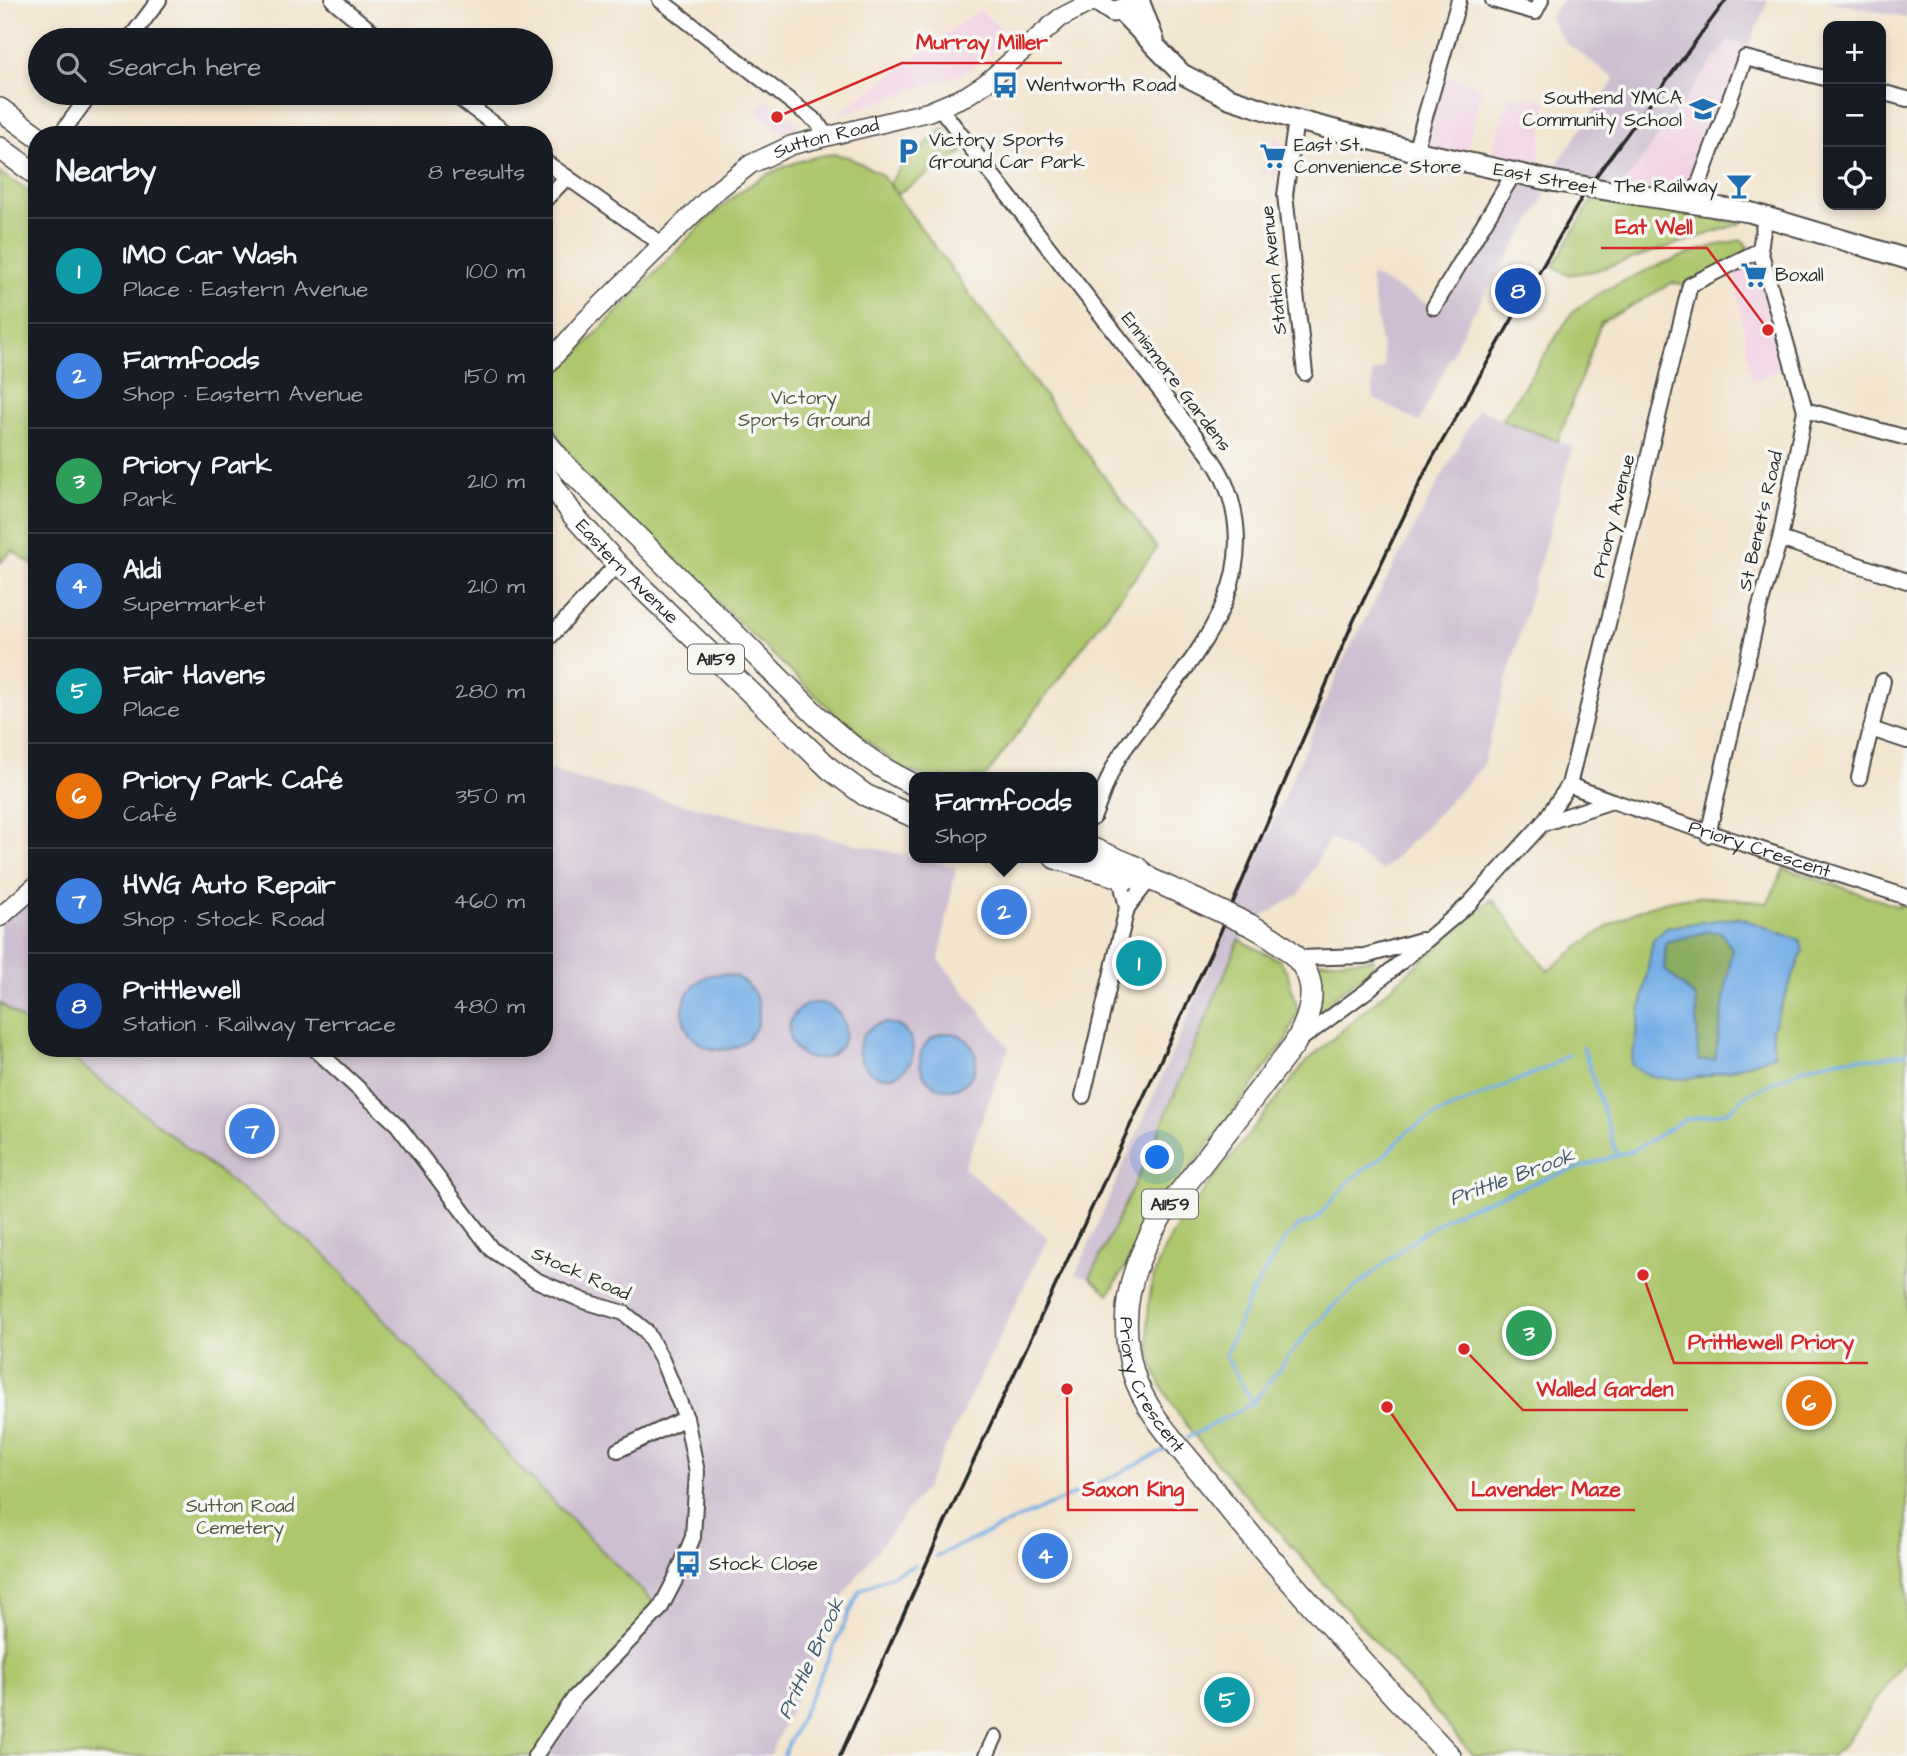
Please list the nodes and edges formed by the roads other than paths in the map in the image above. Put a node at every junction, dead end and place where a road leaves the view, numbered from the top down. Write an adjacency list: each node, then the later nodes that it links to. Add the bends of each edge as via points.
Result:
1 (159, 0): 9 (street)
2 (333, 0): 10 (street)
3 (660, 0): 22 (street, via 817,122)
4 (1095, 0): 8 (main road, Sutton Road, via 1106,10); 16 (street, Sutton Road, via 1051,24 986,83)
5 (1459, 0): 24 (street)
6 (1493, 0): 7 (street, via 1535,12)
7 (1541, 0)
8 (1132, 4): 18 (main road, East Street, via 1159,50 1182,74 1202,86)
9 (139, 28)
10 (367, 28)
11 (1823, 78): 30 (street, via 1745,58)
12 (1886, 93): 13 (street)
13 (1907, 99)
14 (82, 105): 19 (street)
15 (468, 105): 20 (street)
16 (940, 108): 22 (street, Sutton Road); 55 (street, Ennismore Gardens, via 1197,438 1232,501 1238,555 1230,590 1206,640 1119,757)
17 (0, 109): 21 (main road)
18 (1296, 120): 24 (main road, East Street); 39 (street, Station Avenue, via 1285,195)
19 (67, 126)
20 (497, 126)
21 (28, 129)
22 (826, 136): 32 (street, Sutton Road, via 751,164 727,181)
23 (0, 148): 26 (main road)
24 (1415, 151): 27 (main road, East Street)
25 (553, 167): 28 (street)
26 (28, 168)
27 (1514, 173): 30 (main road, East Street, bridge); 35 (street)
28 (567, 177): 29 (street); 32 (street)
29 (553, 192)
30 (1692, 203): 31 (main road, East Street)
31 (1765, 217): 33 (street, St Benet's Road); 34 (main road, East Street)
32 (663, 245): 36 (street, Sutton Road)
33 (1760, 250): 40 (street, St Benet's Road); 53 (street, Priory Avenue, via 1690,285)
34 (1907, 259)
35 (1434, 307)
36 (585, 321): 37 (street, Sutton Road); 38 (street, Sutton Road)
37 (553, 344)
38 (553, 358)
39 (1305, 373)
40 (1805, 410): 41 (street); 44 (street, St Benet's Road)
41 (1907, 438)
42 (553, 451): 52 (main road, Eastern Avenue / A1159, via 817,716 849,745)
43 (553, 485): 45 (main road, Eastern Avenue / A1159)
44 (1780, 539): 46 (street); 58 (street, St Benet's Road, via 1759,609)
45 (617, 564): 47 (street); 56 (main road, Eastern Avenue / A1159, via 830,769 865,794)
46 (1907, 581)
47 (553, 634)
48 (1883, 681): 49 (street)
49 (1871, 729): 50 (street); 51 (street)
50 (1907, 741)
51 (1859, 778)
52 (909, 782)
53 (1569, 785): 54 (street, Priory Crescent); 57 (street, Priory Avenue)
54 (1612, 801): 57 (street, Priory Crescent); 58 (street, Priory Crescent)
55 (1098, 806)
56 (909, 814)
57 (1542, 824): 67 (street, Priory Crescent, via 1469,904)
58 (1708, 835): 64 (street, Priory Crescent)
59 (1098, 851): 62 (main road, via 1136,867)
60 (1072, 863): 61 (main road)
61 (1120, 877): 62 (main road); 65 (street)
62 (1150, 879): 65 (street); 68 (main road, bridge, via 1250,925)
63 (28, 892): 66 (street)
64 (1907, 897)
65 (1127, 908): 71 (street)
66 (0, 917)
67 (1428, 938): 68 (street, Priory Crescent, via 1365,956); 69 (street, Priory Crescent)
68 (1299, 958): 69 (main road, Priory Crescent / A1159, via 1311,982 1313,1000 1308,1022)
69 (1294, 1045): 77 (main road, Priory Crescent / A1159, via 1143,1244 1128,1298 1133,1371 1159,1421 1227,1506)
70 (324, 1057): 72 (street, Stock Road, via 397,1124 492,1250 537,1280 624,1313 646,1331)
71 (1083, 1096)
72 (686, 1418): 73 (street); 75 (street, Stock Road, via 697,1472 692,1537 676,1578 660,1609 575,1697)
73 (618, 1450)
74 (995, 1737): 76 (street)
75 (535, 1756)
76 (986, 1756)
77 (1450, 1756)

